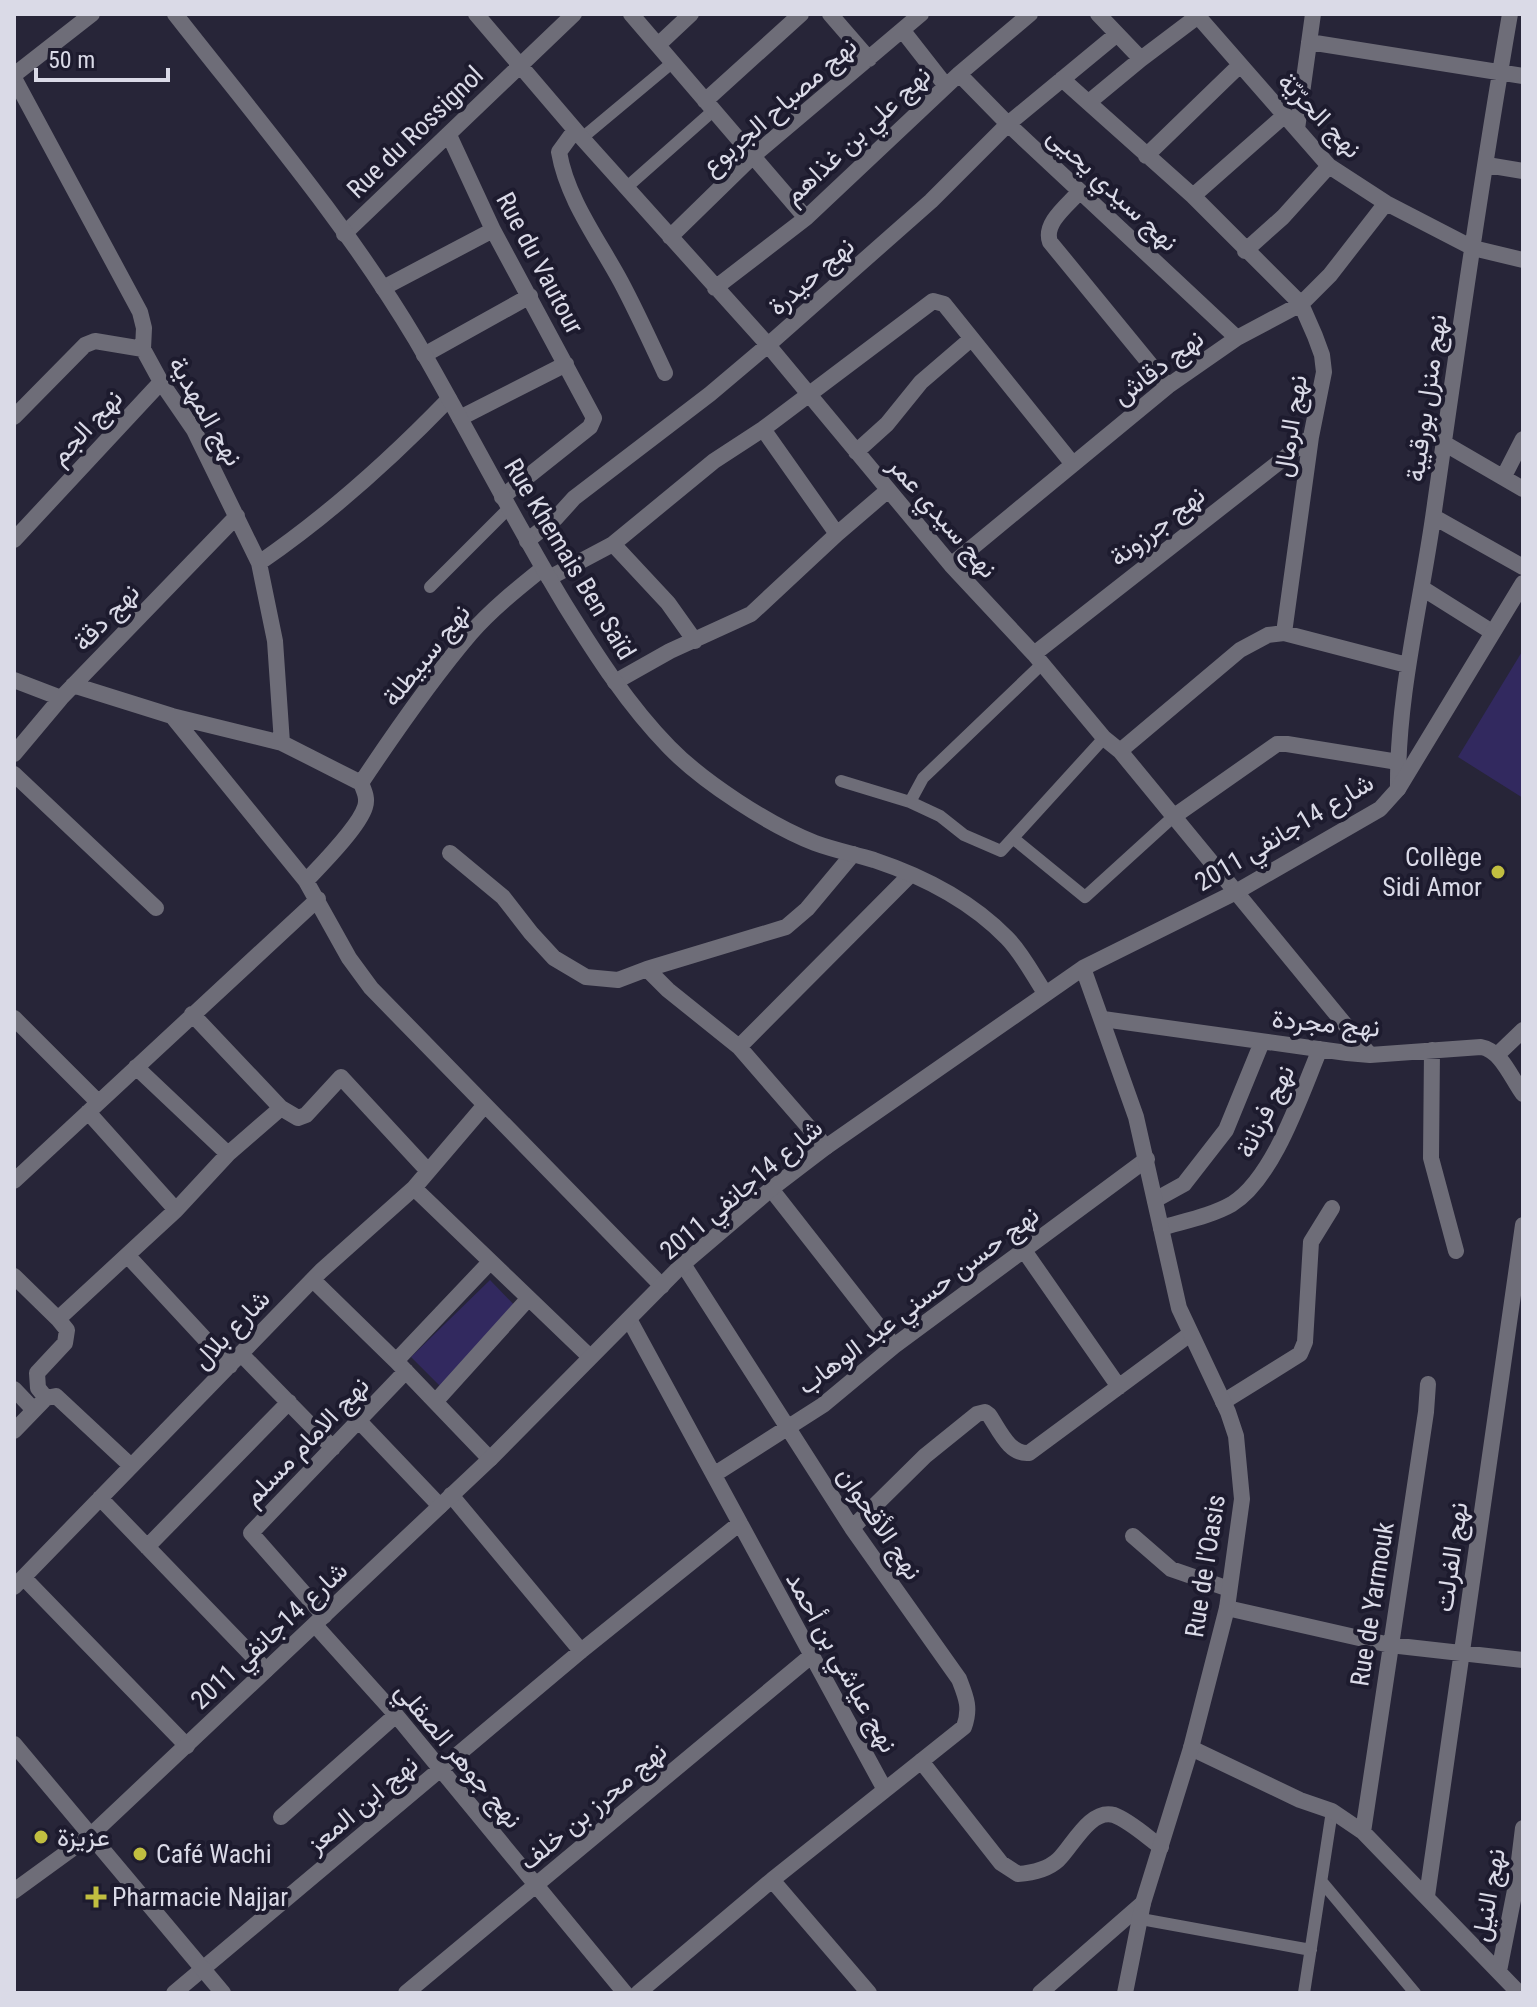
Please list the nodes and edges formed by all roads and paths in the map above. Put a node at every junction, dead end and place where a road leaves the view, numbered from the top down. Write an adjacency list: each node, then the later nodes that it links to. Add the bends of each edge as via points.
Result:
1 (92, 14): 26 (street)
2 (175, 14): 48 (street, Rue Khemais Ben Saïd)
3 (476, 14): 22 (street, نهج سيدي عمر)
4 (574, 14): 22 (street, Rue du Rossignol)
5 (631, 14): 18 (street)
6 (691, 14): 18 (street)
7 (801, 14): 31 (street)
8 (830, 14): 19 (street)
9 (921, 14): 16 (street, نهج مصباح الجربوع)
10 (1030, 14): 25 (street, نهج علي بن غذاهم)
11 (1098, 14): 17 (street)
12 (1296, 14): 15 (street)
13 (1510, 14): 24 (street, نهج منزل بورقيبة)
14 (1197, 15): 20 (street); 23 (street, نهج الحرّيّة)
15 (1311, 28): 24 (street); 34 (street)
16 (903, 31): 19 (street, نهج مصباح الجربوع); 29 (street)
17 (1117, 34): 20 (street); 28 (street, نهج حيدرة)
18 (658, 45): 21 (street)
19 (869, 59): 37 (street, نهج مصباح الجربوع)
20 (1141, 59): 30 (street)
21 (673, 62): 31 (street); 35 (street)
22 (520, 64): 35 (street, نهج سيدي عمر); 36 (street, Rue du Rossignol)
23 (1240, 65): 32 (street, نهج الحرّيّة); 38 (street)
24 (1500, 72): 27 (street); 39 (street, نهج منزل بورقيبة)
25 (959, 74): 29 (street, نهج علي بن غذاهم); 33 (street, نهج سيدي يحيى)
26 (14, 76): 60 (street, نهج المهدية, via 140,312)
27 (1523, 76)
28 (1062, 79): 30 (street, نهج الرمال); 33 (street, نهج حيدرة)
29 (946, 86): 46 (street, نهج علي بن غذاهم)
30 (1089, 102): 38 (street, نهج الرمال)
31 (709, 105): 37 (street); 42 (street)
32 (1285, 115): 34 (street, نهج الحرّيّة); 44 (street)
33 (1008, 124): 43 (street, نهج سيدي يحيى); 59 (street, نهج حيدرة, via 931,201)
34 (1297, 129): 40 (street, نهج الحرّيّة)
35 (579, 134): 42 (street, نهج سيدي عمر); 63 (street, via 559,152 562,169)
36 (449, 135): 47 (street, Rue du Vautour); 48 (street, Rue du Rossignol)
37 (753, 156): 46 (street); 49 (street, نهج مصباح الجربوع)
38 (1146, 156): 44 (street, نهج الرمال)
39 (1487, 165): 41 (street); 50 (street, نهج منزل بورقيبة)
40 (1329, 166): 45 (street, نهج الحرّيّة); 51 (street)
41 (1523, 171)
42 (627, 187): 49 (street, نهج سيدي عمر)
43 (1080, 191): 57 (street, نهج سيدي يحيى); 65 (street, via 1047,235)
44 (1193, 196): 51 (street, نهج الرمال)
45 (1386, 203): 50 (street, نهج الحرّيّة); 56 (street, نهج دقاش)
46 (806, 218): 54 (street, نهج علي بن غذاهم)
47 (493, 230): 53 (street); 55 (street, Rue du Vautour)
48 (344, 234): 53 (street, Rue Khemais Ben Saïd)
49 (670, 237): 54 (street, نهج سيدي عمر)
50 (1473, 248): 52 (street, نهج الحرّيّة); 73 (street, نهج منزل بورقيبة)
51 (1245, 251): 56 (street, نهج الرمال)
52 (1523, 260)
53 (383, 288): 61 (street, Rue Khemais Ben Saïd)
54 (715, 288): 59 (street, نهج سيدي عمر)
55 (530, 296): 61 (street); 62 (street, Rue du Vautour)
56 (1301, 304): 57 (street, نهج دقاش); 71 (street, نهج الرمال, via 1324,372)
57 (1237, 338): 65 (street, نهج دقاش)
58 (971, 339): 66 (street, نهج سبيطلة, via 944,304 933,301); 74 (street, via 921,382); 75 (street)
59 (768, 345): 66 (street, نهج سيدي عمر); 84 (street, نهج حيدرة)
60 (143, 349): 64 (street, نهج المهدية); 68 (street, via 95,341 85,345)
61 (424, 355): 67 (street, Rue Khemais Ben Saïd)
62 (566, 364): 69 (street); 79 (street, Rue du Vautour, via 593,423)
63 (665, 373)
64 (161, 382): 80 (street, نهج المهدية, via 194,430); 83 (street, نهج الجم)
65 (1168, 386): 75 (street, نهج دقاش)
66 (809, 395): 70 (street, نهج سبيطلة); 74 (street, نهج سيدي عمر)
67 (449, 399): 69 (street, Rue Khemais Ben Saïd); 86 (street, via 389,460)
68 (14, 417)
69 (460, 418): 79 (street, Rue Khemais Ben Saïd)
70 (763, 429): 82 (street); 85 (street, نهج سبيطلة, via 714,461)
71 (1311, 437): 94 (street, نهج الرمال); 96 (street, نهج جرزونة)
72 (1523, 439): 76 (street)
73 (1442, 442): 76 (street); 81 (street, نهج منزل بورقيبة)
74 (856, 452): 78 (street, نهج سيدي عمر)
75 (1072, 463): 87 (street, نهج دقاش)
76 (1504, 476): 77 (street)
77 (1523, 489)
78 (887, 491): 82 (street); 87 (street, نهج سيدي عمر)
79 (505, 503): 84 (street, Rue Khemais Ben Saïd); 91 (street)
80 (237, 516): 86 (street, نهج المهدية); 100 (street, نهج دقة)
81 (1434, 517): 88 (street); 92 (street, نهج منزل بورقيبة)
82 (837, 534): 95 (street, via 751,614)
83 (14, 540)
84 (527, 541): 89 (street, Rue Khemais Ben Saïd)
85 (613, 544): 89 (street, نهج سبيطلة); 95 (street)
86 (259, 563): 104 (street, نهج المهدية, via 275,641)
87 (951, 565): 96 (street, نهج سيدي عمر)
88 (1523, 567)
89 (546, 573): 99 (street, Rue Khemais Ben Saïd); 110 (street, نهج سبيطلة, via 505,599 470,633)
90 (1523, 583): 93 (street, شارع 14جانفي 2011)
91 (430, 587)
92 (1422, 588): 93 (street); 97 (street, نهج منزل بورقيبة)
93 (1492, 632): 111 (street, شارع 14جانفي 2011)
94 (1284, 633): 97 (street); 105 (street, via 1240,650)
95 (695, 641): 99 (street)
96 (1038, 659): 103 (street, نهج سيدي عمر); 112 (street, via 923,778)
97 (1407, 665): 107 (street, نهج منزل بورقيبة)
98 (14, 680): 101 (street)
99 (615, 682): 116 (street, Rue Khemais Ben Saïd, via 670,749 704,776 769,821)
100 (73, 685): 101 (street, نهج دقة); 102 (street)
101 (61, 698): 106 (street, نهج دقة)
102 (172, 716): 104 (street); 118 (street)
103 (1104, 738): 105 (street, نهج سيدي عمر); 114 (street)
104 (282, 743): 110 (street)
105 (1120, 751): 113 (street, نهج سيدي عمر)
106 (14, 754)
107 (1398, 762): 111 (street, نهج منزل بورقيبة); 113 (street, via 1277,744)
108 (14, 774): 121 (street)
109 (841, 781): 112 (street)
110 (361, 783): 118 (street, via 365,808)
111 (1398, 789): 119 (street, شارع 14جانفي 2011, via 1380,809)
112 (910, 802): 114 (street, via 1001,851)
113 (1173, 817): 114 (street, via 1085,897); 119 (street, نهج سيدي عمر)
114 (1014, 839)
115 (450, 853): 123 (street, via 503,897 554,958 586,977 618,980)
116 (853, 854): 117 (street, Rue Khemais Ben Saïd); 123 (street, via 786,927)
117 (910, 875): 124 (street, Rue Khemais Ben Saïd, via 974,909 1005,936); 130 (street)
118 (306, 881): 120 (street)
119 (1236, 892): 122 (street, شارع 14جانفي 2011); 133 (street, نهج سيدي عمر)
120 (318, 899): 125 (street); 137 (street, via 371,988)
121 (156, 908)
122 (1083, 968): 124 (street, شارع 14جانفي 2011); 127 (street, Rue de l'Oasis)
123 (647, 969): 130 (street)
124 (1045, 993): 140 (street, شارع 14جانفي 2011)
125 (192, 1014): 135 (street); 139 (street)
126 (14, 1018): 138 (street)
127 (1103, 1019): 129 (street, نهج مجردة); 142 (street, Rue de l'Oasis)
128 (1523, 1030): 134 (street)
129 (1262, 1042): 131 (street, نهج مجردة); 147 (street, via 1226,1130 1184,1184)
130 (739, 1047): 140 (street)
131 (1320, 1049): 133 (street, نهج مجردة); 151 (street, نهج فرنانة, via 1276,1152 1258,1178 1232,1203)
132 (1432, 1050): 133 (street, نهج مجردة); 134 (street, نهج مجردة, via 1481,1047); 153 (street, via 1431,1158)
133 (1370, 1055)
134 (1497, 1055): 136 (street)
135 (136, 1067): 138 (street); 141 (street)
136 (1522, 1090)
137 (484, 1106): 143 (street, شارع بلال); 159 (street)
138 (93, 1107): 144 (street); 149 (street)
139 (281, 1108): 141 (street); 143 (street, via 298,1118 306,1115 341,1077)
140 (826, 1147): 146 (street, شارع 14جانفي 2011)
141 (228, 1154): 149 (street)
142 (1147, 1159): 147 (street, Rue de l'Oasis); 152 (street, نهج حسن حسني عبد الوهاب)
143 (428, 1171): 145 (street, شارع بلال)
144 (14, 1181)
145 (414, 1188): 155 (street); 158 (street, شارع بلال)
146 (771, 1189): 156 (street, شارع 14جانفي 2011); 164 (street)
147 (1155, 1200): 151 (street, Rue de l'Oasis)
148 (1332, 1208): 173 (street, via 1311,1242 1300,1354)
149 (176, 1210): 154 (street)
150 (1523, 1225): 194 (street, نهج الفرلت)
151 (1161, 1228): 163 (street, Rue de l'Oasis)
152 (1023, 1249): 164 (street, نهج حسن حسني عبد الوهاب); 169 (street)
153 (1456, 1251)
154 (127, 1255): 161 (street); 166 (street)
155 (489, 1263): 160 (street); 167 (street, نهج الامام مسلم)
156 (683, 1264): 159 (street, شارع 14جانفي 2011); 176 (street, نهج الأقحوان)
157 (15, 1279): 161 (street)
158 (313, 1280): 166 (street, شارع بلال); 167 (street)
159 (662, 1286): 162 (street, شارع 14جانفي 2011)
160 (528, 1299): 165 (street); 171 (street)
161 (58, 1319): 174 (street, via 67,1330 65,1343 37,1373)
162 (629, 1319): 165 (street, شارع 14جانفي 2011); 181 (street, نهج عياشي بن أحمد)
163 (1190, 1334): 169 (street); 173 (street, Rue de l'Oasis)
164 (894, 1346): 176 (street, نهج حسن حسني عبد الوهاب)
165 (590, 1357): 179 (street, شارع 14جانفي 2011)
166 (236, 1360): 172 (street); 180 (street, شارع بلال)
167 (401, 1366): 171 (street); 175 (street, نهج الامام مسلم)
168 (1428, 1384): 192 (street, Rue de Yarmouk)
169 (1119, 1387): 185 (street, via 1029,1453 1013,1450 989,1415 977,1414 925,1456)
170 (14, 1389): 174 (street)
171 (436, 1401): 179 (street)
172 (289, 1402): 178 (street); 187 (street)
173 (1223, 1402): 189 (street, Rue de l'Oasis, via 1236,1436 1242,1499)
174 (40, 1404): 177 (street); 180 (street, via 56,1396)
175 (359, 1421): 178 (street, نهج الامام مسلم); 183 (street)
176 (787, 1428): 181 (street, نهج حسن حسني عبد الوهاب); 185 (street, نهج الأقحوان)
177 (14, 1431)
178 (333, 1448): 191 (street, نهج الامام مسلم, via 251,1533)
179 (490, 1459): 183 (street, شارع 14جانفي 2011)
180 (130, 1465): 182 (street, شارع بلال)
181 (715, 1474): 184 (street, نهج عياشي بن أحمد)
182 (100, 1498): 187 (street); 188 (street, شارع بلال)
183 (446, 1501): 191 (street, شارع 14جانفي 2011); 193 (street)
184 (740, 1523): 193 (street, نهج ابن المعز); 195 (street, نهج عياشي بن أحمد)
185 (852, 1528): 202 (street, نهج الأقحوان, via 959,1679 968,1700 964,1727)
186 (1133, 1536): 189 (street, via 1171,1569)
187 (147, 1547): 197 (street)
188 (19, 1582): 200 (street)
189 (1229, 1589): 190 (street, Rue de l'Oasis)
190 (1227, 1608): 192 (street); 201 (street, Rue de l'Oasis)
191 (319, 1621): 197 (street, شارع 14جانفي 2011); 198 (street, نهج جوهر الصقلي)
192 (1390, 1645): 194 (street); 208 (street, Rue de Yarmouk)
193 (581, 1651): 203 (street, نهج ابن المعز)
194 (1463, 1652): 196 (street); 215 (street, نهج الفرلت)
195 (811, 1656): 204 (street, نهج عياشي بن أحمد); 213 (street, نهج محرز بن خلف)
196 (1523, 1660)
197 (266, 1670): 200 (street, شارع 14جانفي 2011)
198 (396, 1715): 203 (street, نهج جوهر الصقلي); 206 (street)
199 (14, 1744): 209 (street)
200 (187, 1746): 209 (street, شارع 14جانفي 2011)
201 (1191, 1748): 205 (street); 210 (street, Rue de l'Oasis)
202 (921, 1761): 204 (street, نهج الأقحوان); 210 (street, via 1001,1863 1018,1874 1058,1860 1086,1826 1106,1814)
203 (440, 1769): 213 (street, نهج جوهر الصقلي); 218 (street, نهج ابن المعز)
204 (885, 1790): 211 (street, نهج عياشي بن أحمد)
205 (1332, 1811): 208 (street); 212 (street)
206 (281, 1817)
207 (1523, 1828): 219 (street, نهج النيل)
208 (1363, 1832): 215 (street)
209 (91, 1835): 214 (street, شارع 14جانفي 2011); 218 (street)
210 (1161, 1847): 216 (street, Rue de l'Oasis)
211 (772, 1880): 224 (street, نهج عياشي بن أحمد); 225 (street)
212 (1322, 1882): 217 (street); 229 (street)
213 (536, 1885): 222 (street, نهج محرز بن خلف); 223 (street, نهج جوهر الصقلي)
214 (14, 1891)
215 (1427, 1896): 219 (street)
216 (1142, 1911): 217 (street); 226 (street); 227 (street, Rue de l'Oasis)
217 (1311, 1950): 228 (street)
218 (203, 1971): 220 (street, نهج ابن المعز); 221 (street)
219 (1499, 1971): 230 (street)
220 (174, 1993)
221 (223, 1993)
222 (406, 1993)
223 (625, 1993)
224 (638, 1993)
225 (869, 1993)
226 (1040, 1993)
227 (1125, 1993)
228 (1304, 1993)
229 (1415, 1993)
230 (1519, 1993)

